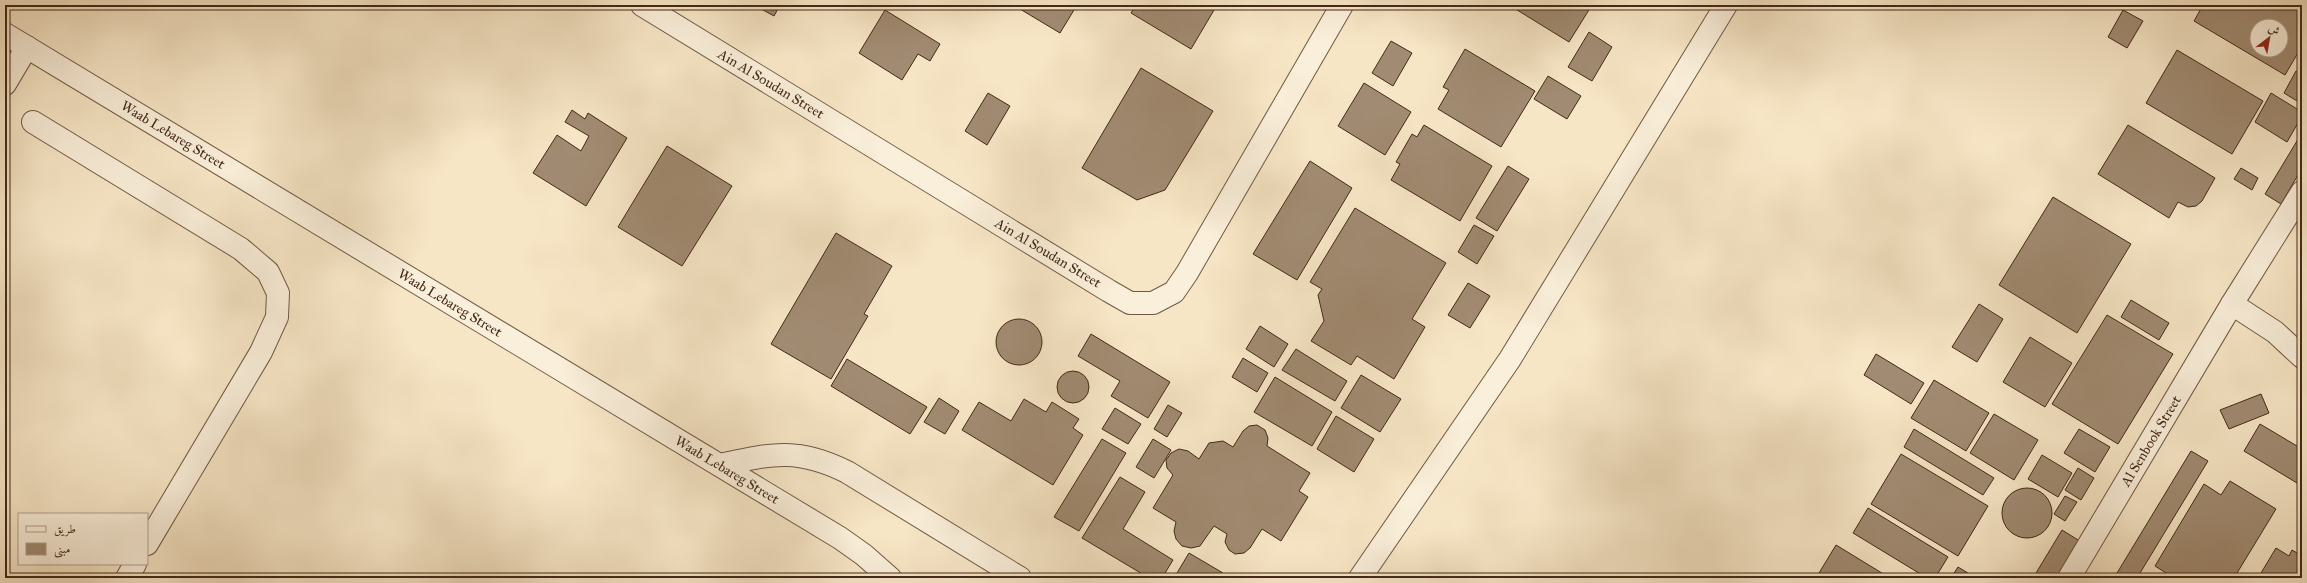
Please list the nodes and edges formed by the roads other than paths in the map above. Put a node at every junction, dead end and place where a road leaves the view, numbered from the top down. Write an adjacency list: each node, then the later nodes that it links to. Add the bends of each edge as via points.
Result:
1 (642, 5): 2 (street, Ain Al Soudan Street, via 1130,303 1153,303 1174,292)
2 (1342, 5)
3 (1726, 5): 17 (street, via 1510,359)
4 (5, 34): 5 (street, Waab Lebareg Street)
5 (27, 47): 6 (street); 11 (street, Waab Lebareg Street)
6 (5, 84)
7 (34, 122): 12 (street, via 241,249 268,272 278,293 276,317 261,352)
8 (2302, 192): 9 (street, Al Senbook Street)
9 (2232, 304): 10 (street, via 2275,332); 18 (street, Al Senbook Street)
10 (2302, 357)
11 (720, 465): 15 (street, Waab Lebareg Street, via 840,538); 16 (street, via 785,454 827,462)
12 (148, 542)
13 (134, 565): 14 (street)
14 (127, 578)
15 (890, 578)
16 (1020, 578)
17 (1360, 578)
18 (2069, 578)

